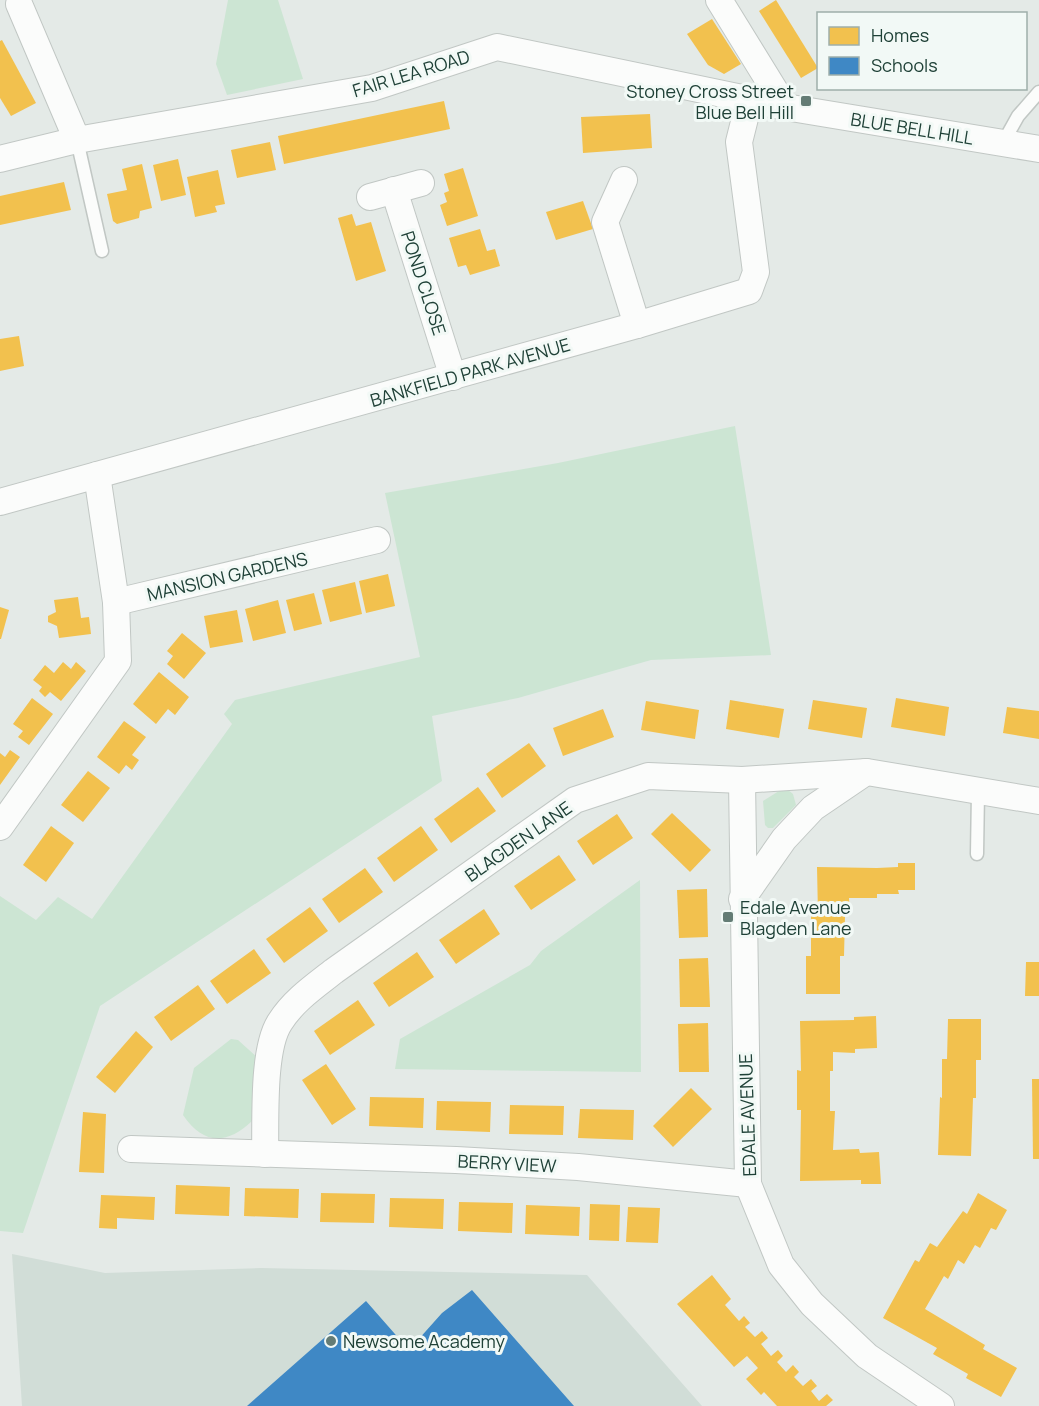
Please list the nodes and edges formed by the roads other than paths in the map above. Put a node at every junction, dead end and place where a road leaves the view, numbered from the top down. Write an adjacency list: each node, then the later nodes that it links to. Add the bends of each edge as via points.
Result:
1 (720, 0): 5 (street)
2 (14, 7): 6 (street)
3 (1039, 92): 7 (lane, via 1018,116)
4 (750, 98): 5 (street, FAIR LEA ROAD); 6 (street, FAIR LEA ROAD, via 496,47 372,88); 15 (street, BANKFIELD PARK AVENUE, via 739,142 756,272 749,291)
5 (786, 107): 7 (street, BLUE BELL HILL)
6 (77, 140): 9 (street, FAIR LEA ROAD); 14 (lane)
7 (1003, 143): 8 (street, BLUE BELL HILL)
8 (1039, 149)
9 (0, 159)
10 (624, 180): 15 (street, via 605,222)
11 (421, 183): 12 (street)
12 (394, 190): 13 (street); 16 (street, POND CLOSE)
13 (370, 197)
14 (102, 251)
15 (637, 325): 16 (street, BANKFIELD PARK AVENUE)
16 (453, 377): 17 (street, BANKFIELD PARK AVENUE)
17 (97, 476): 18 (street, BANKFIELD PARK AVENUE); 20 (street)
18 (0, 502)
19 (377, 540): 20 (street, MANSION GARDENS, via 336,539)
20 (116, 602): 25 (street, via 119,650 112,672)
21 (867, 772): 22 (street, BLAGDEN LANE); 23 (street, BLAGDEN LANE); 27 (street, via 813,808 784,839)
22 (742, 780): 27 (street, EDALE AVENUE); 29 (street, BLAGDEN LANE, via 648,776 575,800 334,971 296,1001 279,1023 270,1055)
23 (978, 792): 24 (street, BLAGDEN LANE); 26 (lane)
24 (1039, 801)
25 (0, 827)
26 (978, 854)
27 (742, 900): 30 (street, EDALE AVENUE)
28 (131, 1149): 29 (street, BERRY VIEW)
29 (265, 1154): 30 (street, BERRY VIEW, via 478,1161)
30 (748, 1184): 31 (street, EDALE AVENUE, via 781,1265 812,1304 867,1356)
31 (940, 1406)

